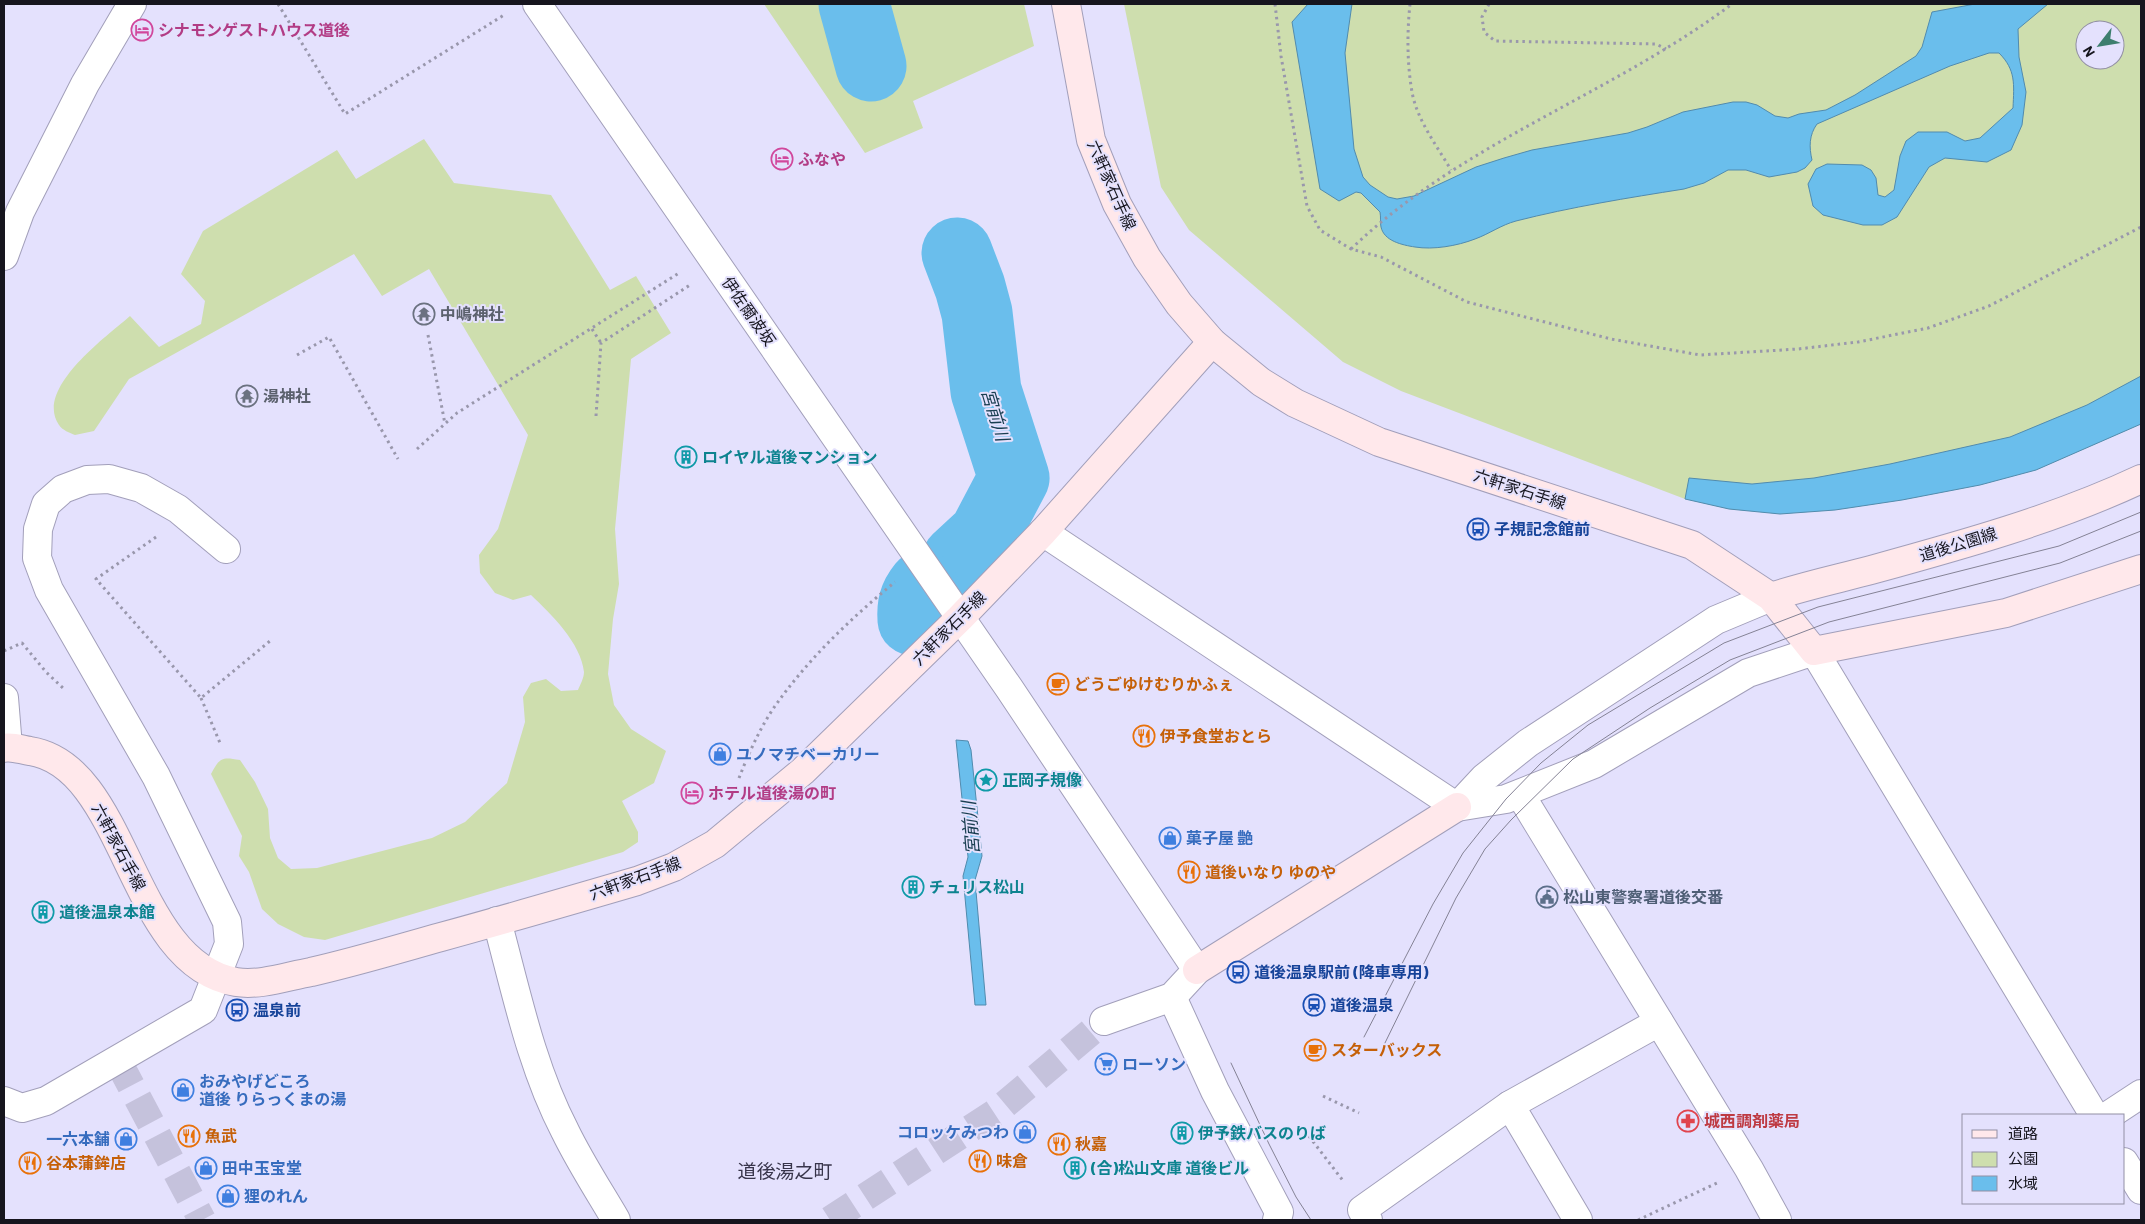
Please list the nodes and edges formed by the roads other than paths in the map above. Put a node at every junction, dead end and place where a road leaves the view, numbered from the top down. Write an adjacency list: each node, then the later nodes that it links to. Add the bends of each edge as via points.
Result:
1 (132, 4): 4 (street, via 85,84 20,212)
2 (537, 4): 11 (street, 伊佐爾波坂)
3 (1066, 4): 5 (main road, 六軒家石手線, via 1091,140 1117,204 1147,258 1179,304)
4 (4, 256)
5 (1212, 342): 7 (main road, 六軒家石手線); 10 (main road, 六軒家石手線, via 1261,382 1295,404 1334,422 1379,442 1692,545)
6 (2141, 479): 10 (main road, 道後公園線, via 2097,500 1998,532)
7 (1043, 532): 11 (main road, 六軒家石手線); 16 (street)
8 (226, 549): 19 (street, via 178,509 141,488 109,479 87,480 63,488 46,504 38,529 37,558 49,590 156,776 227,922 229,944)
9 (2141, 569): 12 (main road, via 2006,613)
10 (1771, 597): 12 (main road, 六軒家石手線); 16 (street, via 1716,620 1528,743 1484,778)
11 (960, 618): 17 (main road, 六軒家石手線, via 804,771 715,844 674,867 637,881); 18 (street, 伊佐爾波坂)
12 (1814, 651): 15 (street, via 1748,673 1594,764); 26 (street)
13 (4, 698): 14 (street)
14 (6, 748): 19 (main road, 六軒家石手線, via 40,752 64,764 80,779 176,946 192,962)
15 (1520, 794): 16 (street); 22 (street)
16 (1457, 807): 18 (main road)
17 (497, 921): 19 (main road, 六軒家石手線, via 345,965 264,981 237,982); 31 (street, via 545,1084 564,1130)
18 (1197, 970): 20 (street)
19 (215, 976): 24 (street, via 203,1010 126,1056 46,1101 22,1108)
20 (1172, 997): 21 (street); 32 (street, via 1215,1091 1279,1212)
21 (1104, 1021)
22 (1659, 1022): 25 (street); 34 (street, via 1749,1168)
23 (2141, 1094): 27 (street)
24 (4, 1101)
25 (1510, 1105): 30 (street); 33 (street)
26 (2093, 1114)
27 (2111, 1114)
28 (2125, 1164): 29 (street)
29 (2141, 1190)
30 (1365, 1215)
31 (616, 1220)
32 (1277, 1220)
33 (1578, 1220)
34 (1777, 1220)

